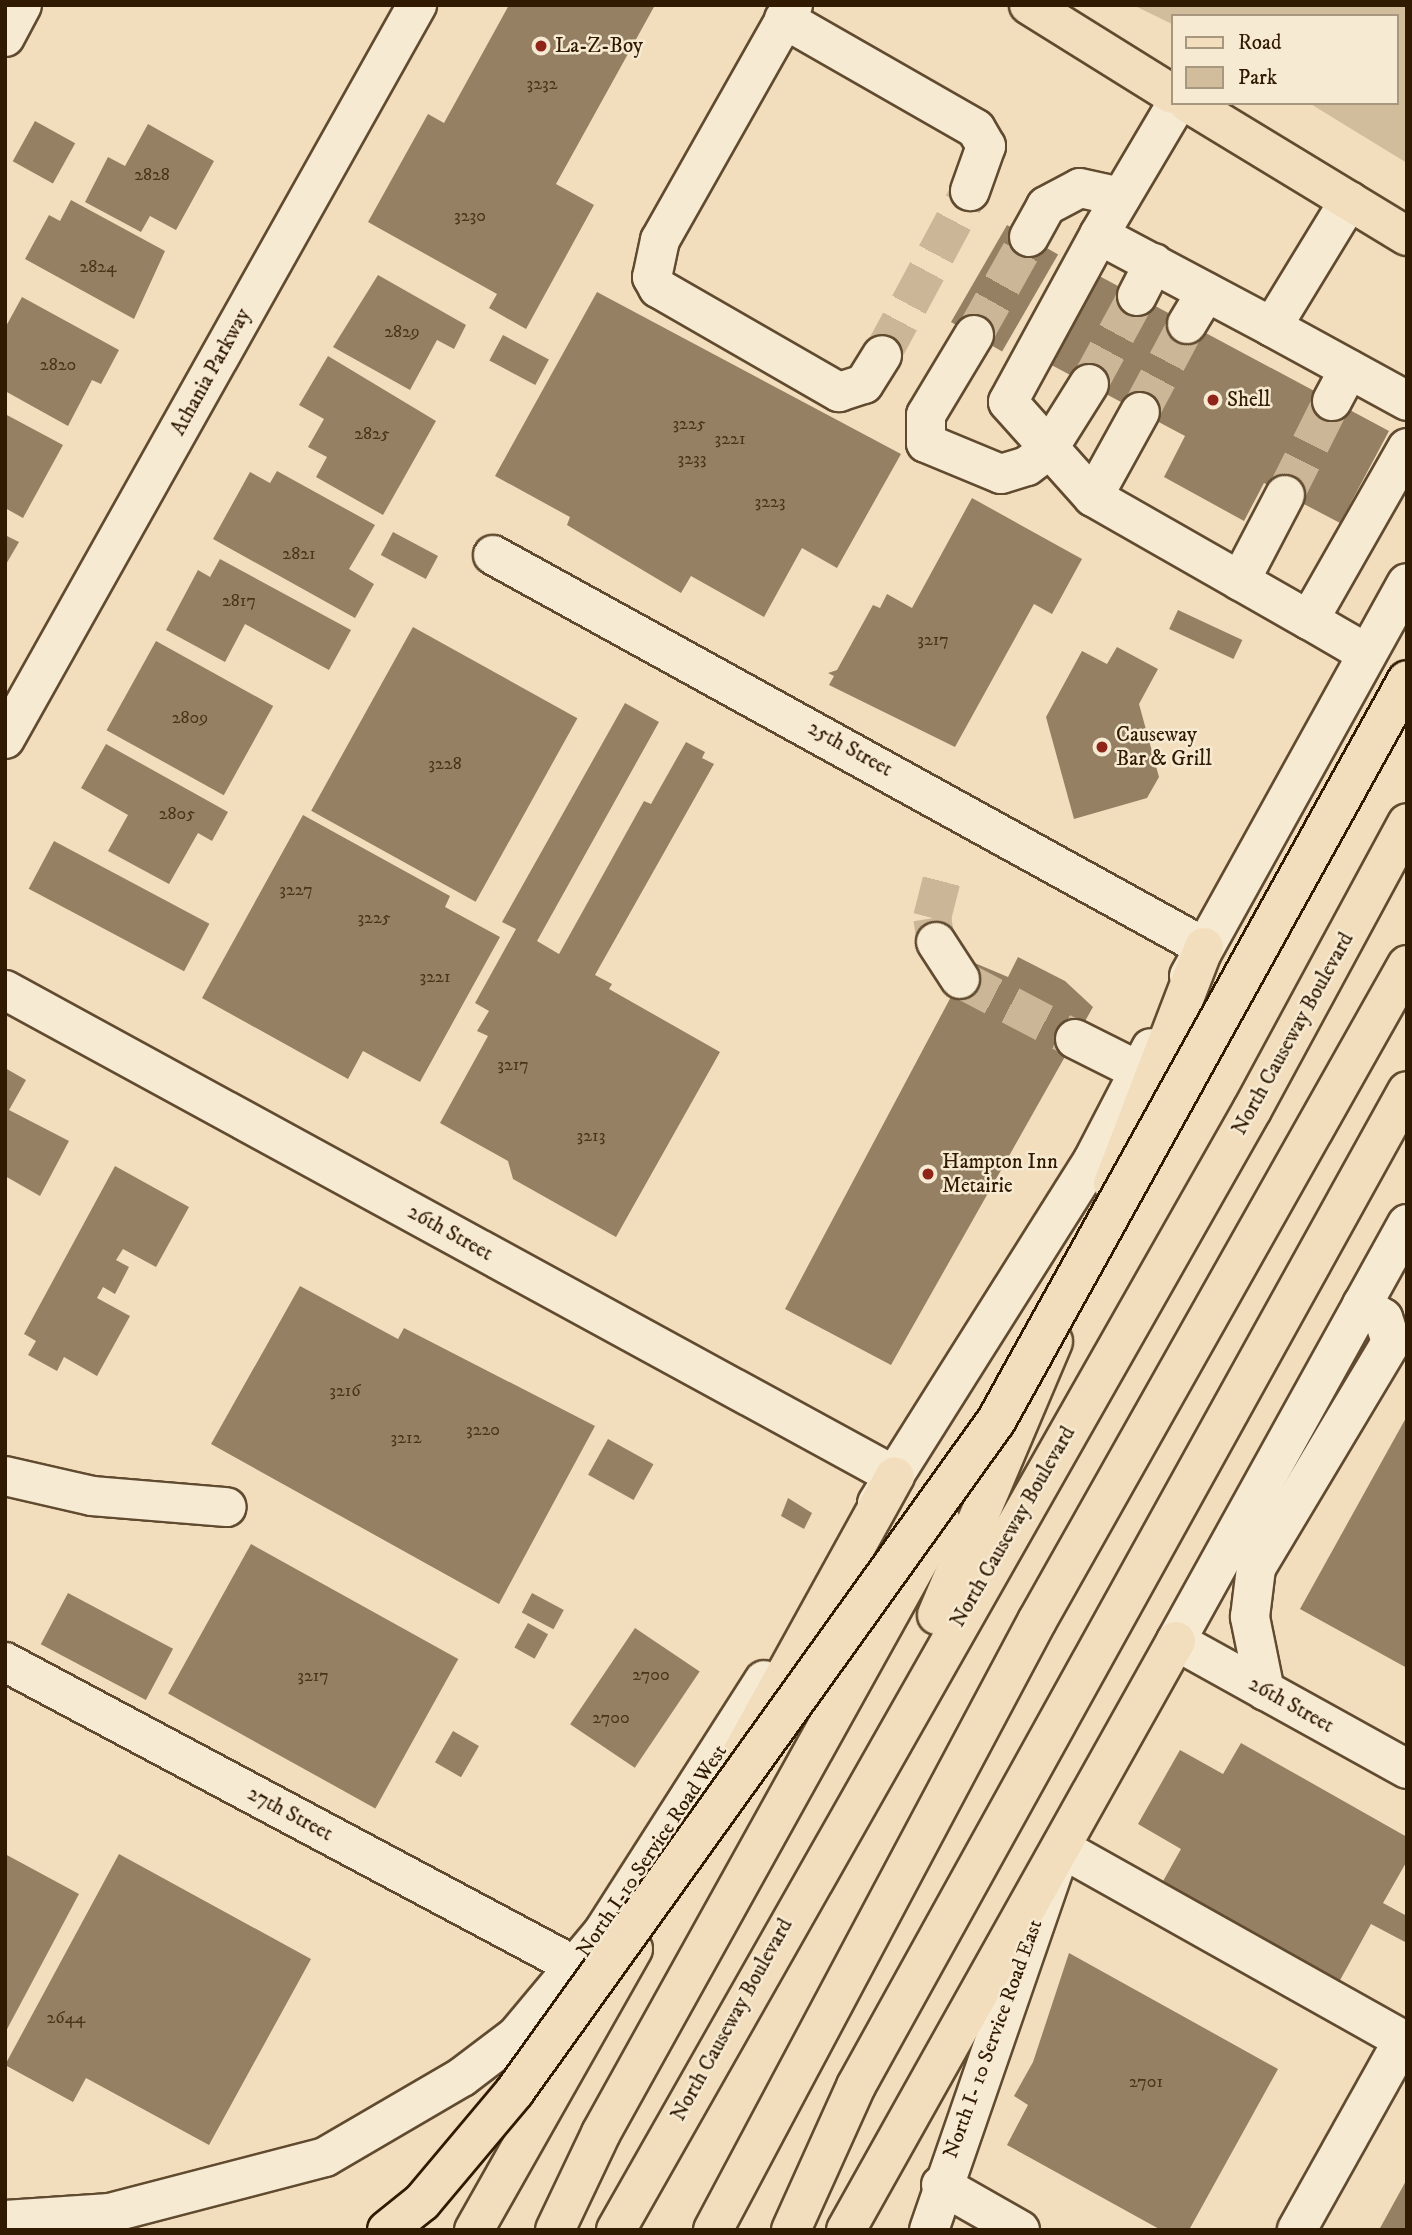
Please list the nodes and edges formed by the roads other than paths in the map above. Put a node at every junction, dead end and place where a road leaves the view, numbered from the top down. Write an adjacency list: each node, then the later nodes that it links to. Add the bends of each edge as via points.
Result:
1 (417, 5): 29 (street, Athania Parkway)
2 (1048, 11): 4 (main road)
3 (788, 12): 7 (street, via 982,136 985,159); 15 (street, via 651,262 658,288 839,393 864,384)
4 (1170, 93)
5 (1176, 105): 8 (street)
6 (1191, 105): 9 (main road)
7 (970, 191)
8 (1121, 197): 10 (street); 12 (street, via 1080,188 1046,206)
9 (1349, 201): 11 (main road); 13 (street)
10 (1099, 234): 13 (street, via 1145,280 1197,308); 20 (street, via 1008,402)
11 (1407, 236)
12 (1028, 237)
13 (1272, 327): 17 (street, via 1340,385)
14 (974, 335): 20 (street, via 926,415 926,443 1002,474)
15 (882, 355)
16 (1089, 384): 20 (street)
17 (1407, 401)
18 (1140, 412): 22 (street)
19 (1407, 448): 26 (street)
20 (1047, 451): 22 (street)
21 (1285, 495): 24 (street)
22 (1093, 497): 24 (street)
23 (493, 555): 32 (street, 25th Street)
24 (1240, 581): 26 (street)
25 (1407, 583): 27 (street)
26 (1309, 620): 27 (street)
27 (1366, 653): 32 (street)
28 (1407, 680): 41 (main road, bridge)
29 (5, 739)
30 (1407, 823): 49 (main road, North Causeway Boulevard, via 1252,1110)
31 (936, 942): 34 (street)
32 (1204, 947): 37 (street); 49 (main road, via 1012,1451)
33 (1407, 965): 59 (main road, via 1037,1621)
34 (961, 979)
35 (5, 990): 43 (street, 26th Street)
36 (1075, 1039): 37 (street)
37 (1139, 1072): 43 (street, via 1093,1160)
38 (1407, 1091): 60 (main road, via 856,2087)
39 (1407, 1224): 40 (street)
40 (1362, 1305): 45 (street); 47 (street, via 1384,1318 1391,1342 1256,1568 1251,1626)
41 (996, 1421): 55 (main road, bridge, via 515,2091 422,2202); 57 (main road, bridge, via 601,2133)
42 (5, 1476): 44 (street, via 92,1496)
43 (895, 1476): 51 (street, North I-10 Service Road West, via 603,1932); 56 (main road)
44 (227, 1507)
45 (1176, 1641): 47 (street, 26th Street); 50 (main road)
46 (5, 1662): 51 (street, 27th Street)
47 (1265, 1691): 48 (street, 26th Street)
48 (1407, 1769)
49 (833, 1839): 58 (main road, North Causeway Boulevard)
50 (1061, 1849): 52 (main road); 53 (street, North I- 10 Service Road East); 65 (street, via 1403,2040)
51 (575, 1966): 54 (street, North I-10 Service Road West, via 516,2036 462,2077 325,2157 110,2213)
52 (897, 2145): 61 (main road); 62 (main road)
53 (941, 2185): 63 (street, North I- 10 Service Road East); 64 (street)
54 (5, 2220)
55 (387, 2230)
56 (474, 2230)
57 (555, 2230)
58 (616, 2230)
59 (713, 2230)
60 (791, 2230)
61 (846, 2230)
62 (865, 2230)
63 (929, 2230)
64 (1020, 2230)
65 (1297, 2230)

